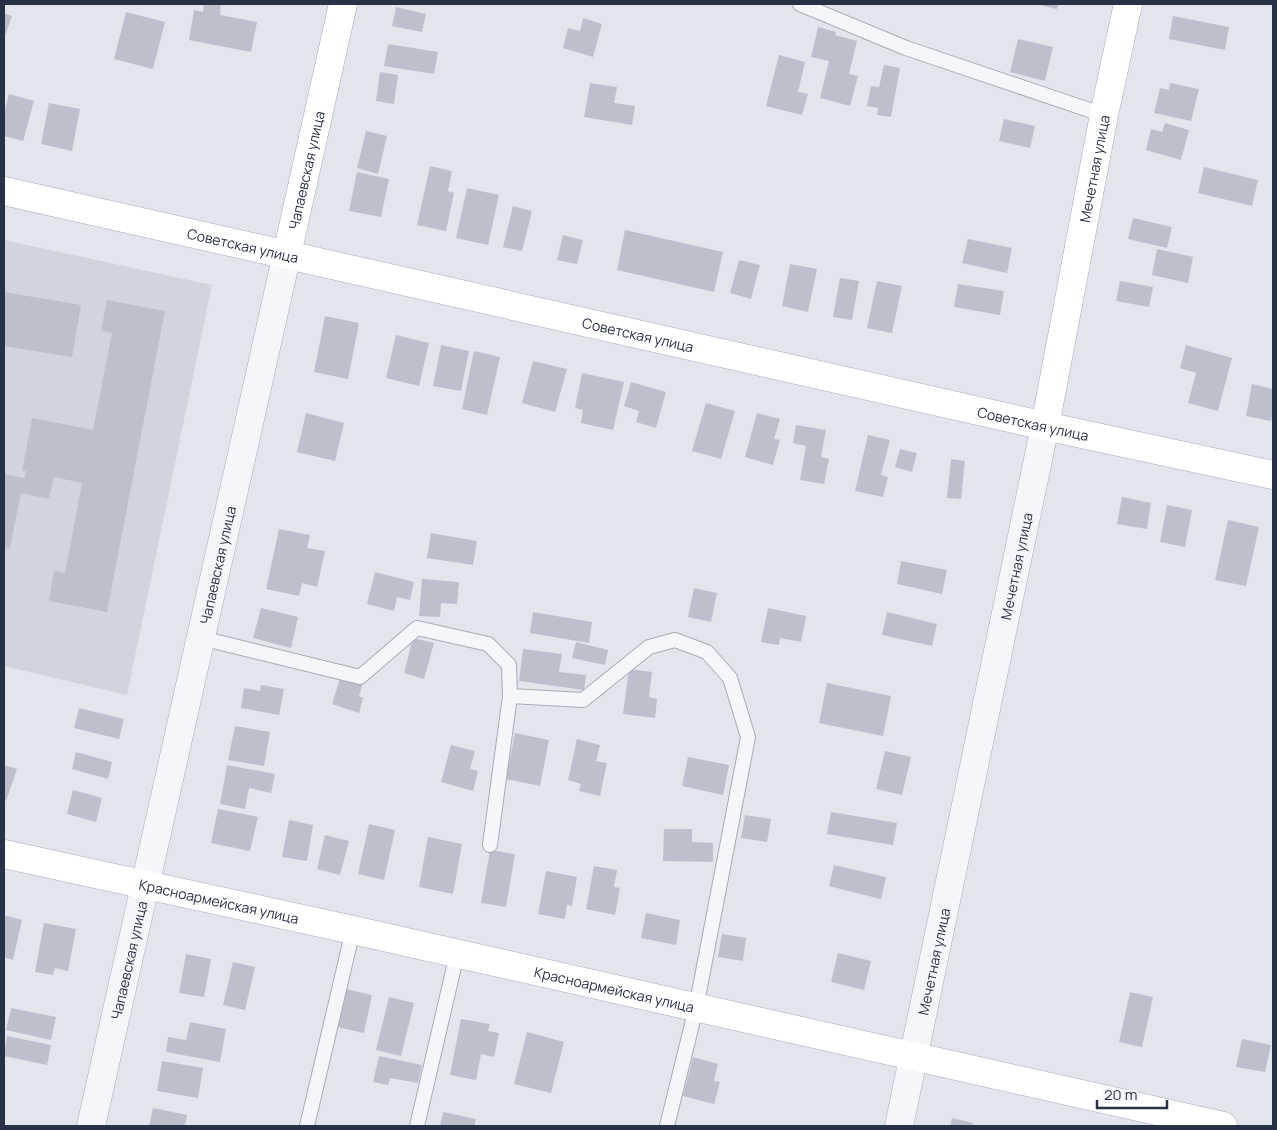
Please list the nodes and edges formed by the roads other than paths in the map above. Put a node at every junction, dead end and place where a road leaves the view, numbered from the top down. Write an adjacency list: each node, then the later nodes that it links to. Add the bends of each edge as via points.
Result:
1 (343, 4): 6 (street, Чапаевская улица)
2 (800, 4): 4 (lane, via 906,48)
3 (1128, 4): 4 (street, Мечетная улица)
4 (1104, 115): 7 (street, Мечетная улица)
5 (4, 191): 6 (street, Советская улица)
6 (287, 254): 7 (street, Советская улица); 9 (street, Чапаевская улица)
7 (1044, 426): 8 (street, Советская улица); 17 (street, Мечетная улица)
8 (1273, 475)
9 (201, 638): 10 (lane, via 360,678 417,628 488,644 509,665); 13 (street, Чапаевская улица)
10 (510, 696): 11 (lane); 16 (lane, via 583,700 649,647 675,640 707,652 730,678 748,737)
11 (490, 845)
12 (4, 854): 13 (street, Красноармейская улица)
13 (145, 885): 14 (street, Красноармейская улица); 18 (street, Чапаевская улица)
14 (353, 930): 15 (street, Красноармейская улица); 19 (lane)
15 (457, 954): 16 (street, Красноармейская улица); 20 (lane)
16 (696, 1008): 17 (street, Красноармейская улица); 21 (lane)
17 (913, 1057): 22 (street, Мечетная улица); 23 (street, Красноармейская улица)
18 (91, 1126)
19 (307, 1126)
20 (417, 1126)
21 (666, 1126)
22 (899, 1126)
23 (1224, 1126)

